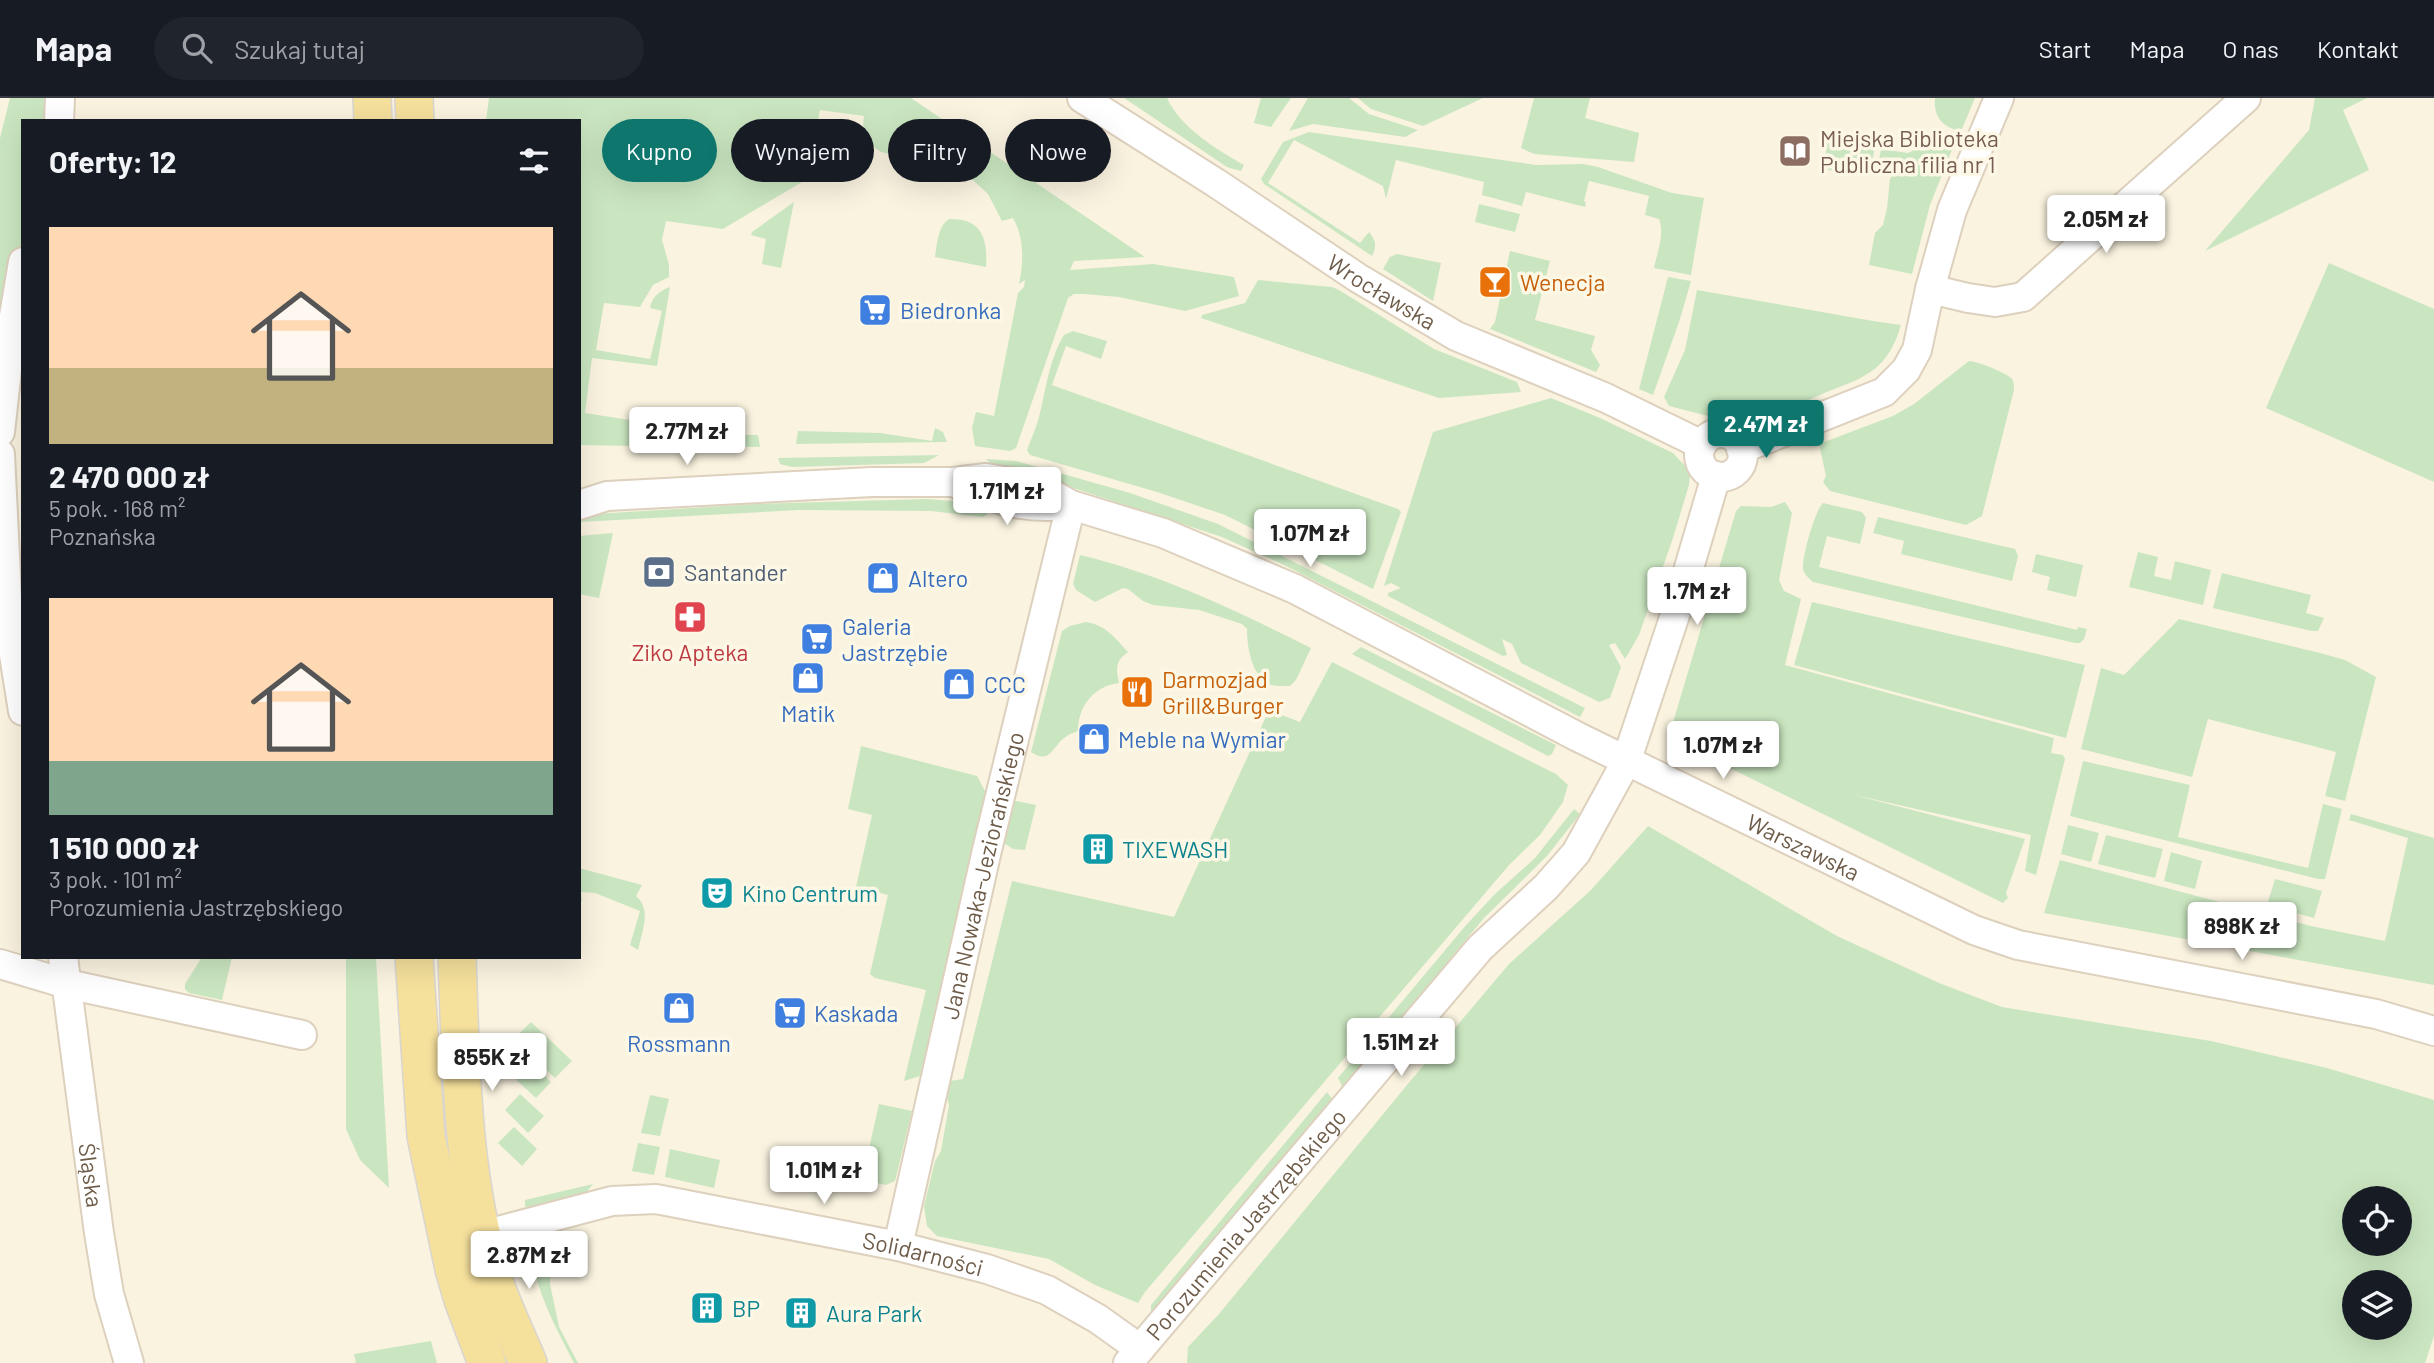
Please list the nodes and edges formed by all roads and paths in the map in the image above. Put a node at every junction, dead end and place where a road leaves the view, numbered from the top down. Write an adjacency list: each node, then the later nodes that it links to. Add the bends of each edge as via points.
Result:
1 (60, 98): 7 (street)
2 (372, 98): 8 (main road)
3 (414, 98): 9 (main road)
4 (1082, 98): 13 (street, Wrocławska, via 1359,278 1456,335 1606,398)
5 (1999, 98): 11 (street, via 1952,210)
6 (2246, 98): 11 (street, via 2023,297 1995,302)
7 (59, 119)
8 (373, 119)
9 (415, 119)
10 (21, 274): 12 (street)
11 (1930, 289): 14 (street, via 1917,350 1884,393)
12 (0, 432)
13 (1702, 445): 14 (street, via 1713,435 1726,434 1737,440); 16 (street, via 1700,463)
14 (1741, 449): 16 (street, via 1736,471)
15 (0, 454): 21 (street)
16 (1716, 476): 23 (street, Porozumienia Jastrzębskiego)
17 (581, 488): 18 (street, Warszawska)
18 (607, 496): 19 (street, Warszawska); 20 (street, Warszawska, via 953,482 1000,500 1040,507)
19 (581, 504)
20 (1071, 505): 23 (street, Warszawska, via 1163,533 1273,579); 31 (street, Jana Nowaka-Jeziorańskiego)
21 (9, 568): 22 (street, via 8,617)
22 (21, 698)
23 (1626, 762): 28 (street, Warszawska, via 1974,930 2018,944); 32 (street, Porozumienia Jastrzębskiego, via 1576,853 1480,948)
24 (414, 959): 34 (main road, via 426,1136 454,1269)
25 (457, 959): 30 (main road, via 466,1126)
26 (0, 964): 27 (street)
27 (65, 971): 29 (street); 33 (street, Śląska, via 109,1294)
28 (2433, 1028)
29 (302, 1035)
30 (483, 1235): 31 (street, Solidarności, via 612,1201 656,1199); 35 (main road, via 497,1289)
31 (898, 1246): 32 (street, Solidarności, via 1047,1290 1098,1319)
32 (1134, 1356)
33 (129, 1363)
34 (487, 1363)
35 (528, 1363)

